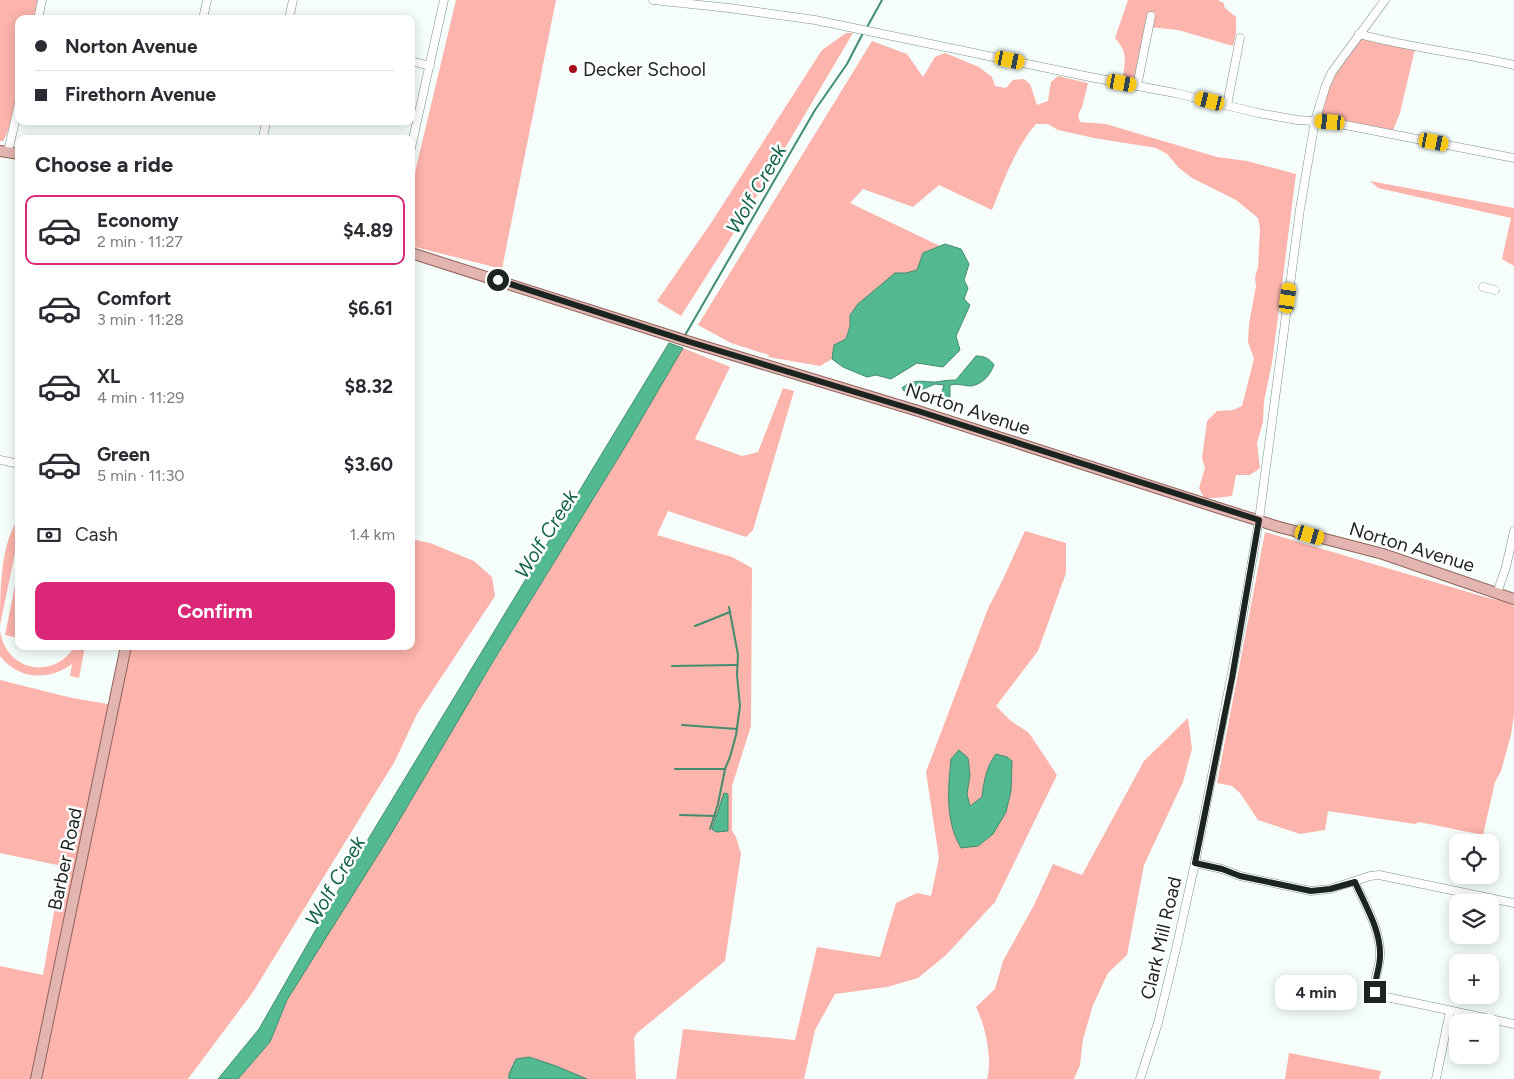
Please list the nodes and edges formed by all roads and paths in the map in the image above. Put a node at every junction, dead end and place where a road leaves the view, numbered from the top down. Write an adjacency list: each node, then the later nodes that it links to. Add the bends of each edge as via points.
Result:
1 (42, 0): 7 (street)
2 (207, 0): 8 (street)
3 (293, 0): 9 (street)
4 (444, 0): 15 (street)
5 (653, 0): 16 (street, via 849,26)
6 (1385, 0): 11 (street, Clark Mill Road)
7 (39, 15)
8 (203, 15)
9 (290, 15)
10 (1151, 16): 16 (street)
11 (1360, 34): 14 (street); 19 (street, Clark Mill Road, via 1332,72)
12 (1240, 38): 17 (street)
13 (415, 62): 15 (street)
14 (1514, 65)
15 (430, 66): 20 (street)
16 (1138, 86): 17 (street)
17 (1227, 105): 19 (street)
18 (15, 116): 21 (street)
19 (1315, 121): 22 (street); 28 (street, Clark Mill Road, via 1299,214)
20 (414, 135)
21 (4, 152)
22 (1514, 158)
23 (415, 254): 28 (main road, Norton Avenue)
24 (1483, 287): 25 (street)
25 (1495, 290)
26 (0, 460): 27 (street)
27 (15, 463)
28 (1259, 520): 30 (main road, Norton Avenue, via 1383,554); 33 (street, Clark Mill Road)
29 (1514, 531): 30 (street)
30 (1497, 592): 31 (main road, Norton Avenue)
31 (1514, 599)
32 (125, 650): 38 (main road, Barber Road)
33 (1195, 863): 34 (street, via 1311,891); 39 (street, Clark Mill Road, via 1158,1024)
34 (1355, 882): 35 (street, via 1370,876 1389,876); 36 (street, via 1379,940 1380,965 1375,992 1380,997)
35 (1514, 903)
36 (1450, 1011): 37 (street); 40 (street)
37 (1514, 1024)
38 (36, 1079)
39 (1140, 1079)
40 (1436, 1079)

